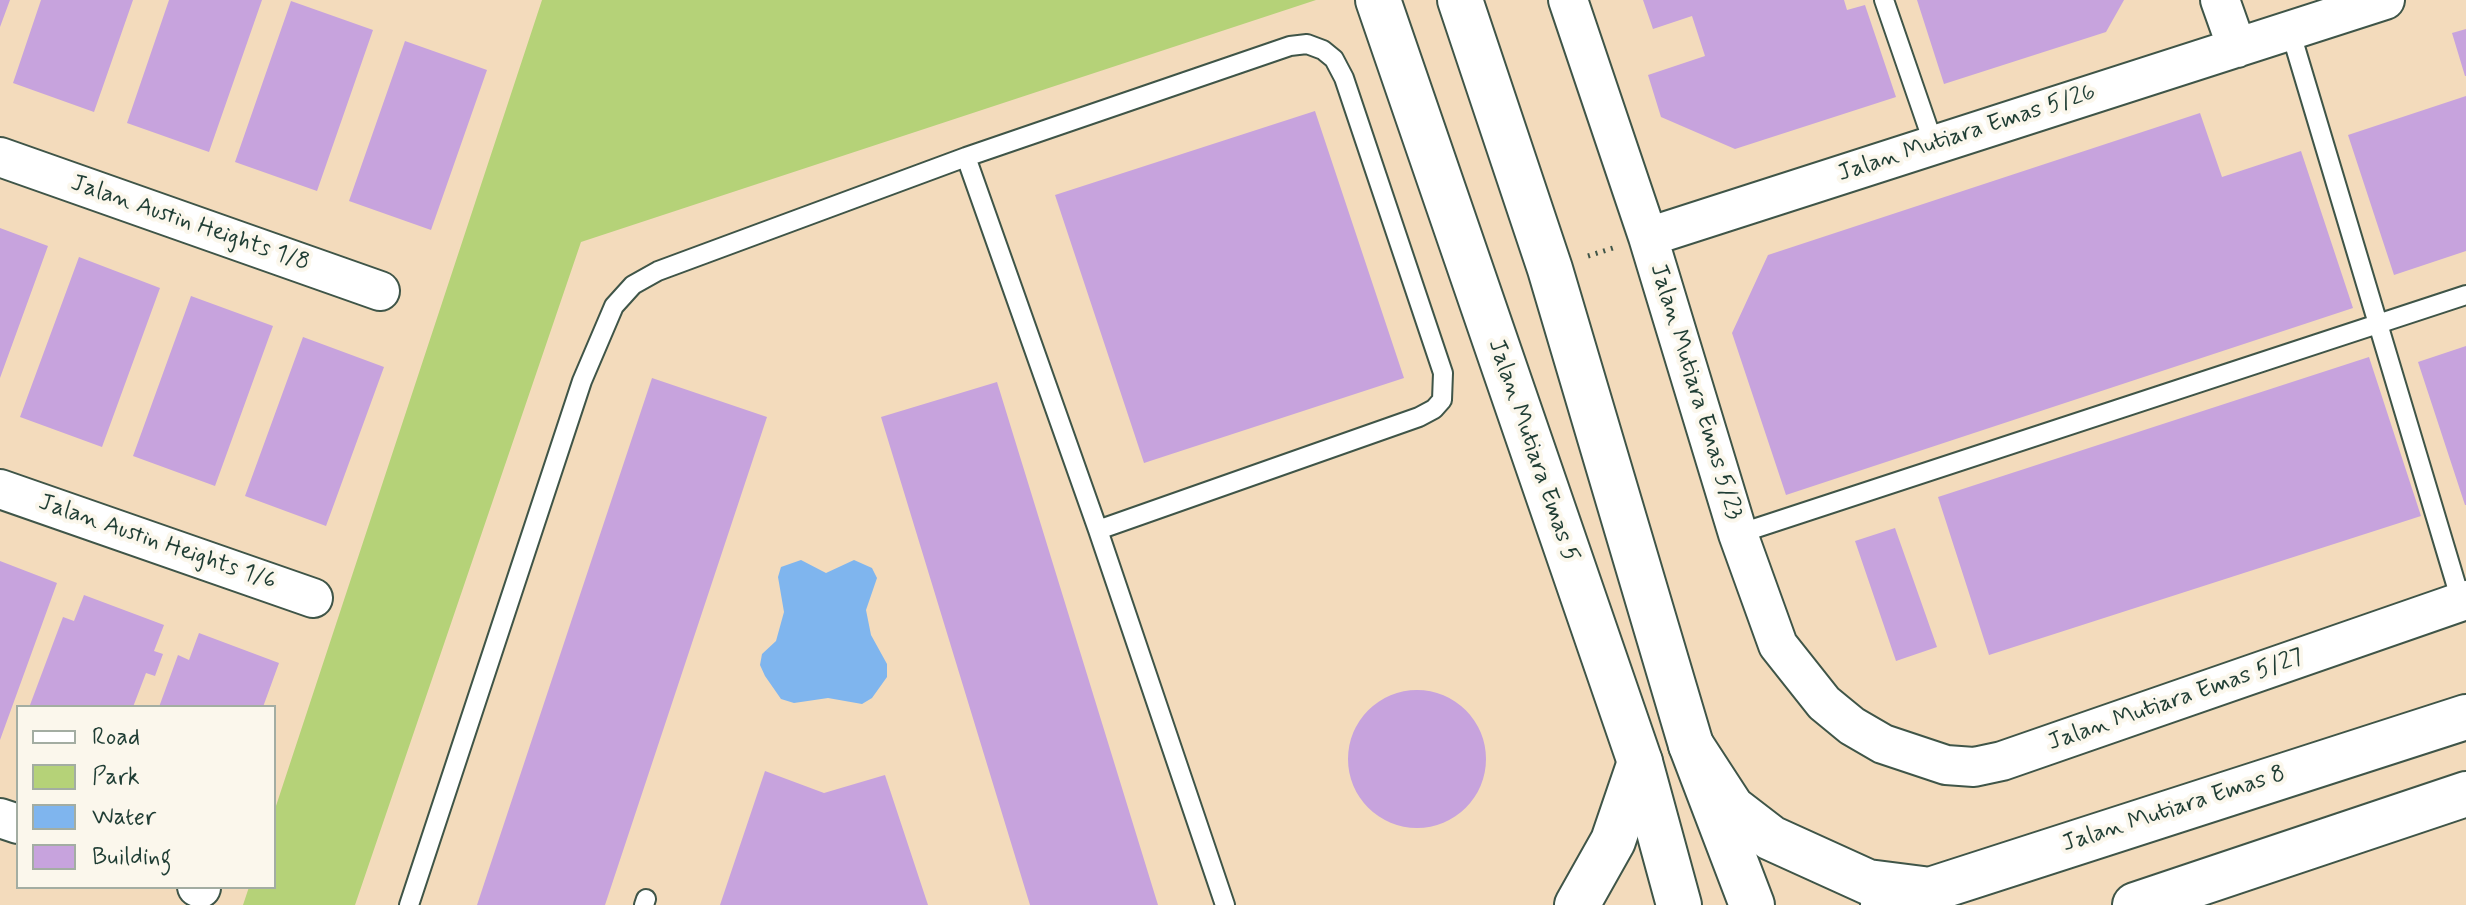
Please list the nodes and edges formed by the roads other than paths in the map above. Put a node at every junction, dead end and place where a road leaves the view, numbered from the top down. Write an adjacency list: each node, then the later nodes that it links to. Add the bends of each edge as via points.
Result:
1 (1378, 0): 24 (street, Jalan Mutiara Emas 5)
2 (1460, 0): 23 (street, via 1550,269)
3 (1568, 0): 12 (street, Jalan Mutiara Emas 5/23)
4 (1884, 0): 9 (lane)
5 (2220, 0): 8 (street)
6 (2385, 0): 7 (street, Jalan Mutiara Emas 5/26)
7 (2290, 30): 8 (street, Jalan Mutiara Emas 5/26); 15 (lane)
8 (2237, 48): 9 (street, Jalan Mutiara Emas 5/26)
9 (1934, 145): 12 (street, Jalan Mutiara Emas 5/26)
10 (0, 157): 13 (street, Jalan Austin Heights 1/8)
11 (966, 157): 17 (lane); 17 (lane, via 1290,46 1307,44 1323,50 1344,78 1443,373 1442,400 1419,417); 27 (lane, via 658,271 633,285 614,306 582,381)
12 (1648, 237): 18 (street, Jalan Mutiara Emas 5/23)
13 (380, 291)
14 (2466, 295): 15 (lane)
15 (2378, 324): 18 (lane); 20 (lane)
16 (0, 489): 19 (street, Jalan Austin Heights 1/6)
17 (1098, 530): 28 (lane)
18 (1738, 534): 22 (street, Jalan Mutiara Emas 5/23, via 1778,645 1824,703)
19 (313, 598)
20 (2464, 600): 22 (street, Jalan Mutiara Emas 5/27, via 2002,761 1946,765)
21 (2466, 717): 26 (street, Jalan Mutiara Emas 8)
22 (1883, 744)
23 (1691, 745): 26 (street, via 1732,808 1771,838 1868,882); 31 (street)
24 (1640, 762): 29 (street, via 1613,841); 30 (street, Jalan Mutiara Emas 5)
25 (2466, 794): 33 (street)
26 (1926, 890): 32 (street, Jalan Mutiara Emas 8)
27 (409, 905)
28 (1225, 905)
29 (1577, 905)
30 (1679, 905)
31 (1752, 905)
32 (1883, 905)
33 (2135, 905)

